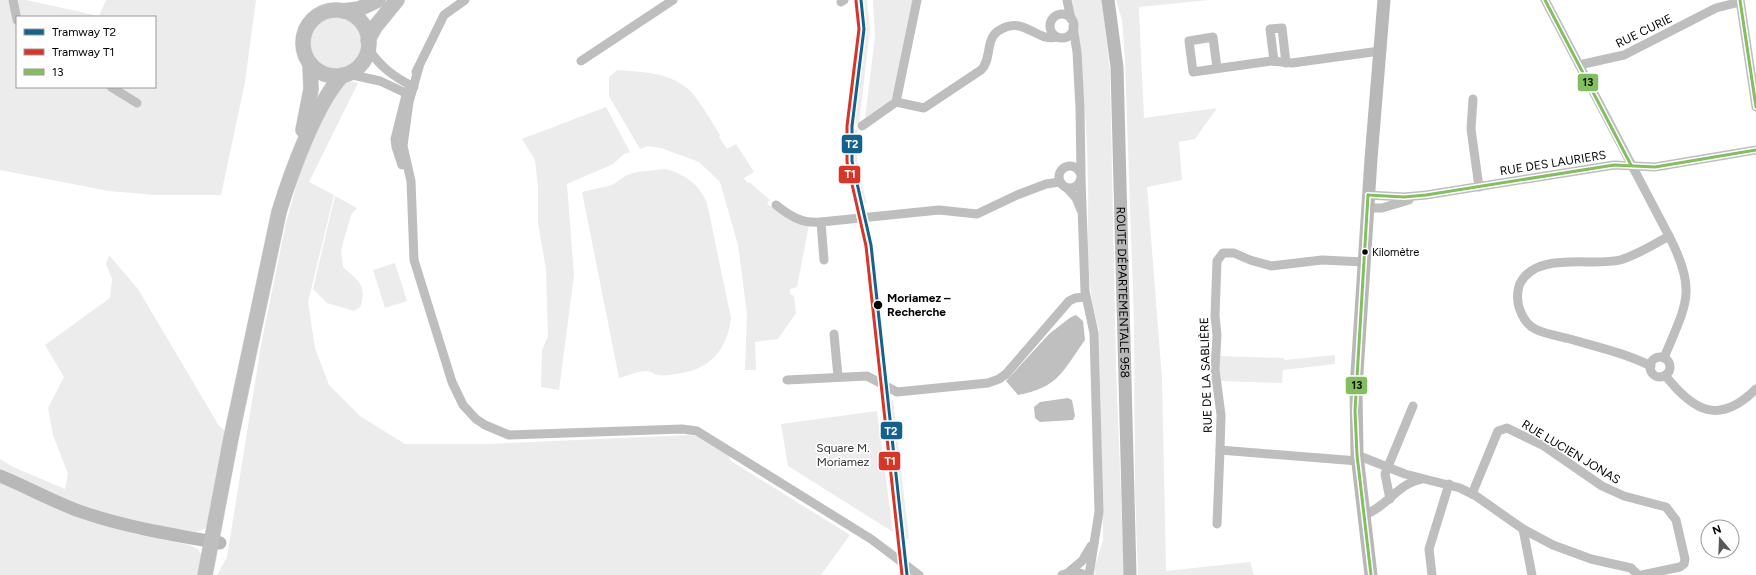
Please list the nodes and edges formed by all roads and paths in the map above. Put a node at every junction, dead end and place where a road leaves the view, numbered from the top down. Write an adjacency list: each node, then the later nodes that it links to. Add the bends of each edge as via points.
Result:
1 (13, 0): 14 (street)
2 (378, 0): 13 (main road)
3 (397, 0): 18 (main road, via 375,27)
4 (465, 0): 29 (street, via 444,15)
5 (673, 0): 20 (street)
6 (918, 0): 31 (street)
7 (1063, 0): 15 (street)
8 (1067, 0): 16 (street)
9 (1384, 0): 19 (street)
10 (1545, 0): 25 (street)
11 (1740, 1): 25 (street, RUE CURIE, via 1716,8 1624,55); 33 (street, RUE CURIE)
12 (1109, 5): 80 (street, ROUTE DÉPARTEMENTALE 958, via 1117,67)
13 (344, 11): 18 (main road, via 361,22 366,30); 24 (main road, via 324,13 308,26 303,45)
14 (16, 16)
15 (1055, 16): 16 (street, via 1064,15); 17 (street, via 1050,28)
16 (1072, 23): 17 (street, via 1070,35); 21 (street)
17 (1058, 37): 21 (street, via 1070,47); 31 (street, via 1045,38 1023,26 1001,30 993,36 985,65 981,70 924,108)
18 (368, 44): 27 (main road, via 366,57 360,65); 29 (street, via 376,59)
19 (1380, 51): 23 (street); 43 (street)
20 (581, 61)
21 (1077, 61): 35 (street)
22 (1274, 61): 23 (street); 23 (street, via 1270,29 1282,28); 26 (street)
23 (1286, 62)
24 (310, 64): 27 (main road, via 323,74); 40 (main road, via 312,83 309,104)
25 (1579, 65): 37 (street)
26 (1217, 68)
27 (345, 75): 29 (street, via 380,81); 40 (main road, via 333,86 314,121)
28 (113, 88): 32 (street)
29 (410, 90): 77 (street, via 400,116 395,144 410,189 415,264 454,388 467,410 480,422 498,432 514,436 682,429 697,431 871,539)
30 (1473, 99): 42 (street, via 1471,129)
31 (896, 102): 34 (street)
32 (136, 103)
33 (1756, 107)
34 (862, 126)
35 (1080, 144): 38 (street); 39 (street)
36 (1756, 150): 37 (street, RUE DES LAURIERS, via 1655,167)
37 (1631, 165): 42 (street, RUE DES LAURIERS, via 1614,165); 49 (street)
38 (1067, 166): 39 (street, via 1074,166); 41 (street, via 1060,171 1058,177)
39 (1081, 176): 41 (street, via 1076,186); 47 (street)
40 (289, 182): 73 (main road, via 270,251 231,438)
41 (1063, 185): 47 (street, via 1078,202); 48 (street, via 1046,184 977,214 939,210)
42 (1479, 187): 44 (street, RUE DES LAURIERS)
43 (1368, 195): 44 (street, RUE DES LAURIERS); 46 (street)
44 (1426, 195): 46 (street, RUE DES LAURIERS, via 1382,208)
45 (776, 205): 48 (street, via 798,220)
46 (1367, 208): 51 (street)
47 (1083, 216): 52 (street)
48 (821, 222): 50 (street)
49 (1669, 236): 54 (street, via 1683,267 1686,295 1683,312); 55 (street, via 1635,255 1619,260 1567,261 1540,266 1526,276 1518,292 1517,302 1524,320 1534,328 1620,353)
50 (824, 260)
51 (1364, 262): 61 (street, RUE DE LA SABLIÈRE, via 1322,260 1271,266 1232,252 1219,257 1215,369 1221,415); 62 (street, via 1356,388)
52 (1086, 297): 57 (street, via 1075,298 1069,302 1006,374 988,383 897,392 870,376); 72 (street, via 1094,333 1099,512)
53 (834, 334): 57 (street)
54 (1664, 358): 55 (street, via 1655,358); 56 (street, via 1670,366)
55 (1651, 366): 56 (street, via 1655,375)
56 (1665, 375): 59 (street, via 1691,402 1709,411 1735,405)
57 (838, 377): 58 (street)
58 (787, 380)
59 (1756, 389)
60 (1413, 406): 63 (street)
61 (1220, 450): 62 (street); 70 (street, RUE DE LA SABLIÈRE)
62 (1358, 458): 63 (street); 69 (street)
63 (1388, 467): 65 (street); 68 (street, via 1385,479)
64 (3, 477): 73 (street, via 65,506 96,516)
65 (1423, 479): 66 (street); 68 (street, via 1409,483)
66 (1449, 484): 67 (street); 82 (street, via 1429,549)
67 (1472, 494): 71 (street); 85 (street, RUE LUCIEN JONAS, via 1498,431 1507,428 1533,440 1602,486 1624,496 1662,505 1672,513 1677,524 1684,564 1677,568)
68 (1390, 499): 69 (street, via 1376,511)
69 (1364, 515): 81 (street)
70 (1217, 524)
71 (1523, 529): 83 (street); 84 (street, via 1561,549 1592,560 1631,568)
72 (1095, 540): 74 (street, via 1082,561); 79 (street)
73 (216, 542): 75 (main road); 76 (main road)
74 (1066, 573): 78 (street, via 1077,571)
75 (205, 575)
76 (214, 575)
77 (919, 575)
78 (1085, 575)
79 (1089, 575)
80 (1130, 575)
81 (1371, 575)
82 (1432, 575)
83 (1532, 575)
84 (1638, 575)
85 (1642, 575)

